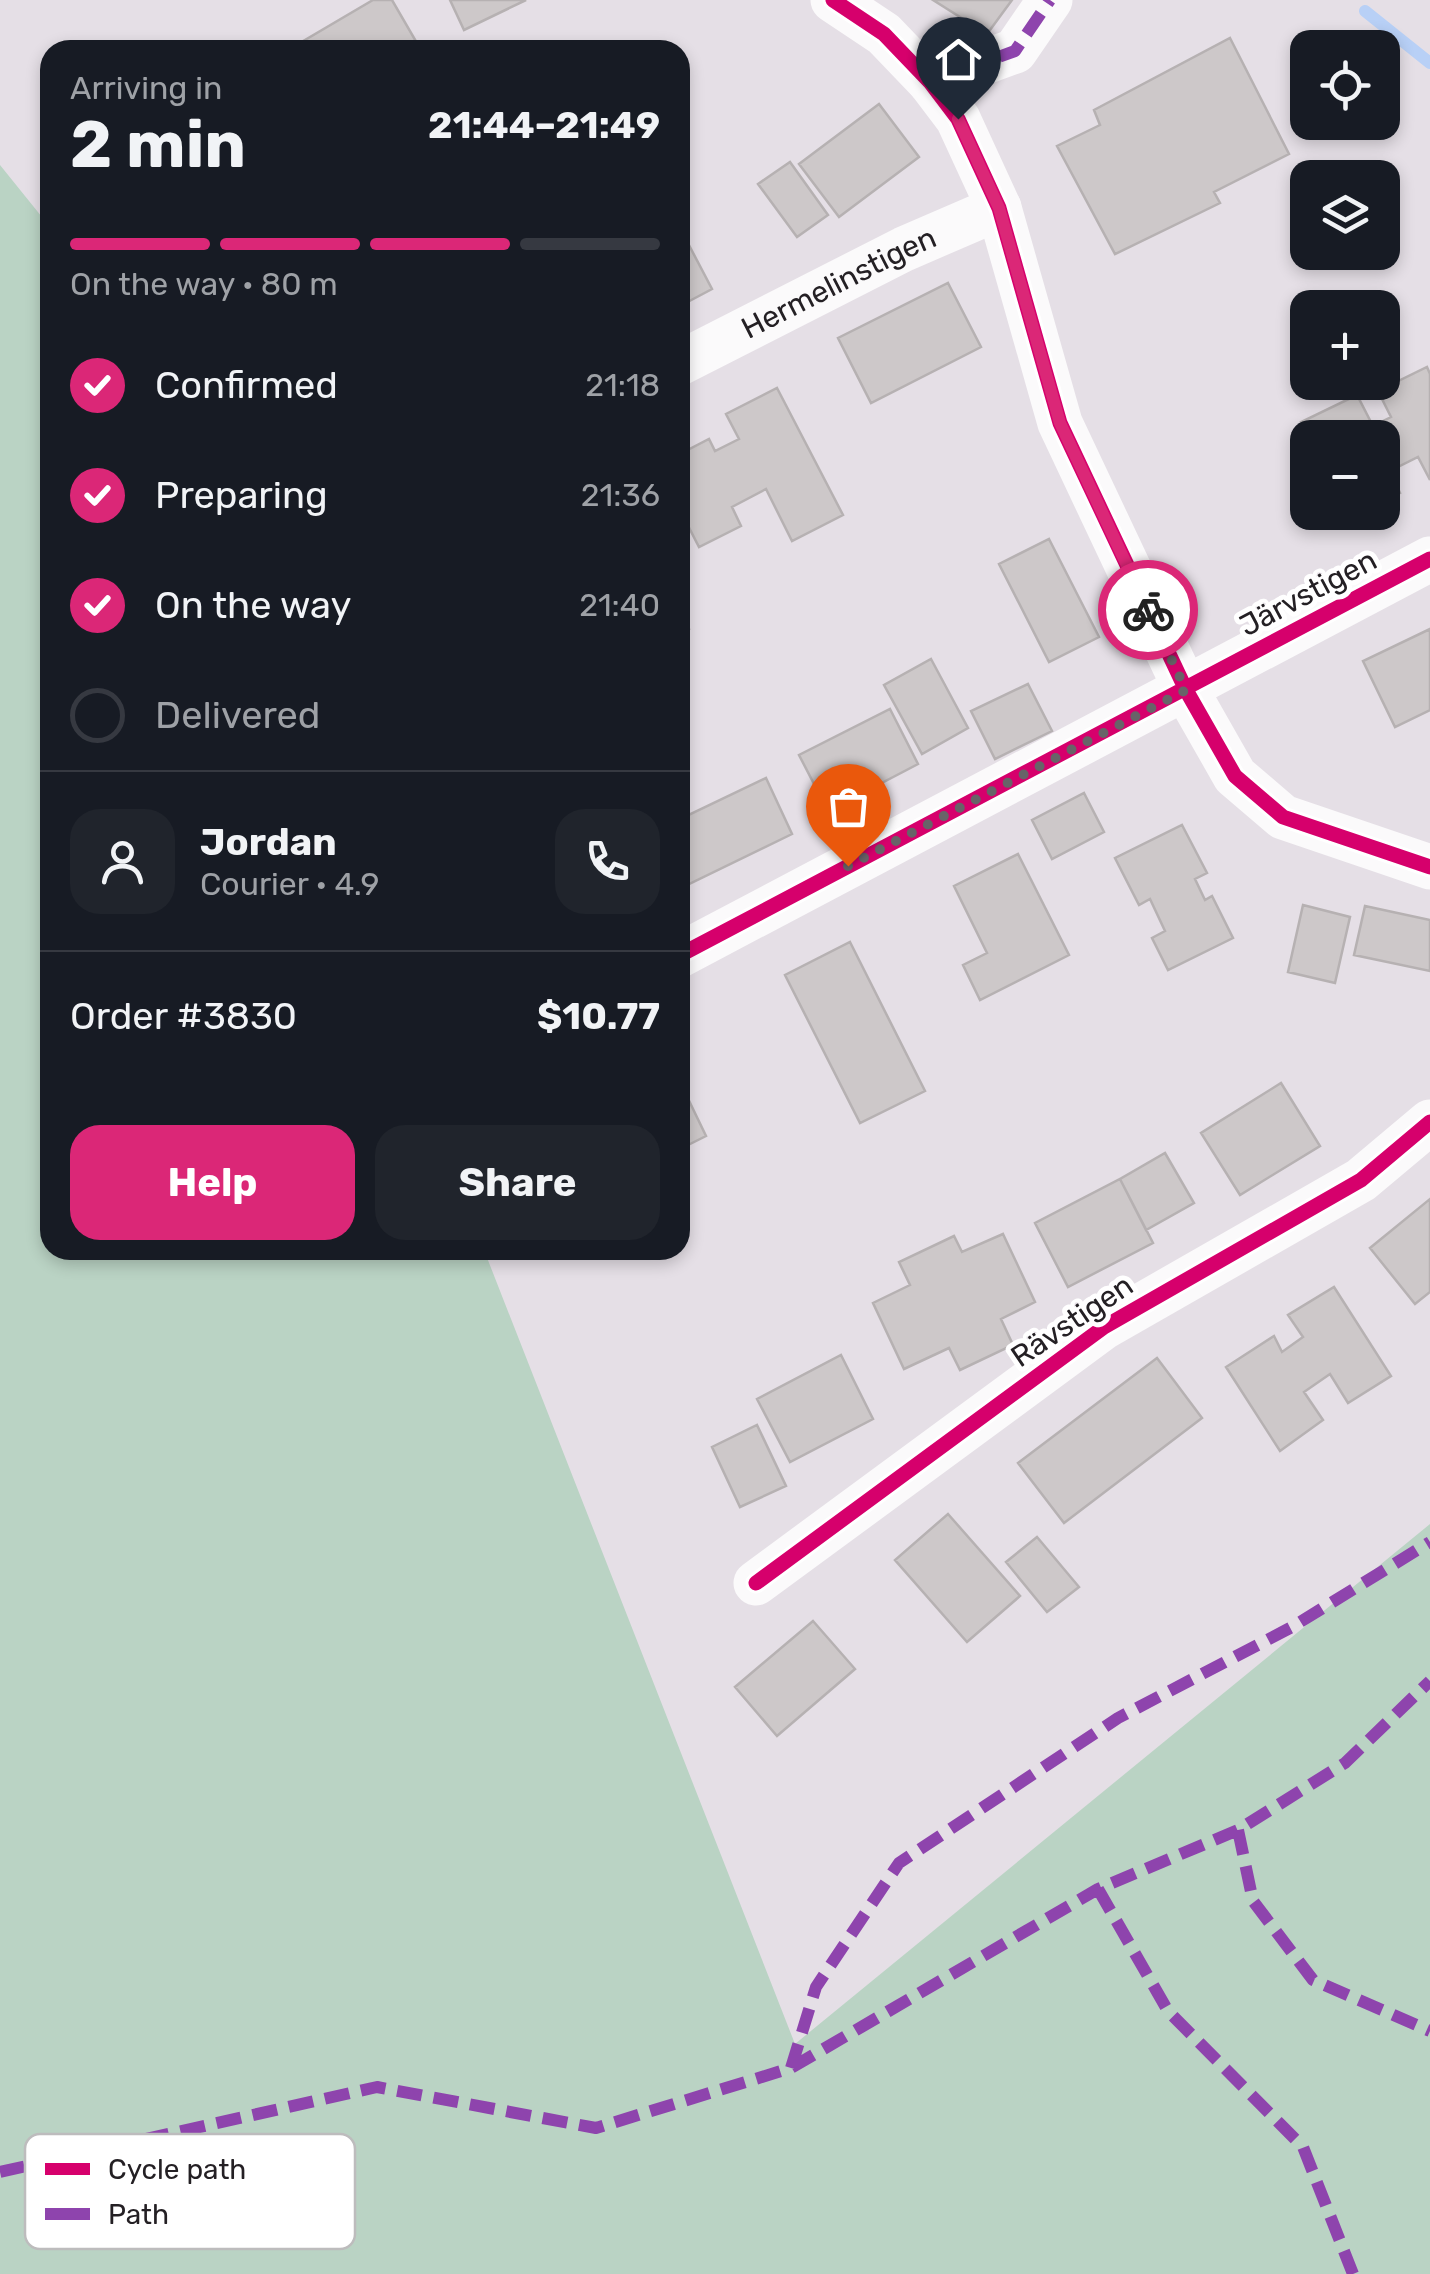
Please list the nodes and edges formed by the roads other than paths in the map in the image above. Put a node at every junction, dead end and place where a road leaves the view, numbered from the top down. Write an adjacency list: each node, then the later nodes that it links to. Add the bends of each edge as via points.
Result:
1 (833, 0): 3 (street, via 884,34)
2 (1050, 0): 3 (street, via 1016,51)
3 (930, 82): 4 (street, via 958,119)
4 (999, 208): 5 (street, Hermelinstigen); 7 (street, via 1060,423)
5 (690, 358)
6 (1430, 559): 7 (street, Järvstigen)
7 (1186, 690): 8 (street, via 1234,776 1283,817); 9 (street, Järvstigen)
8 (1430, 867)
9 (690, 950)
10 (1430, 1122): 11 (street, Rävstigen, via 1361,1180 1104,1327)
11 (756, 1583)

